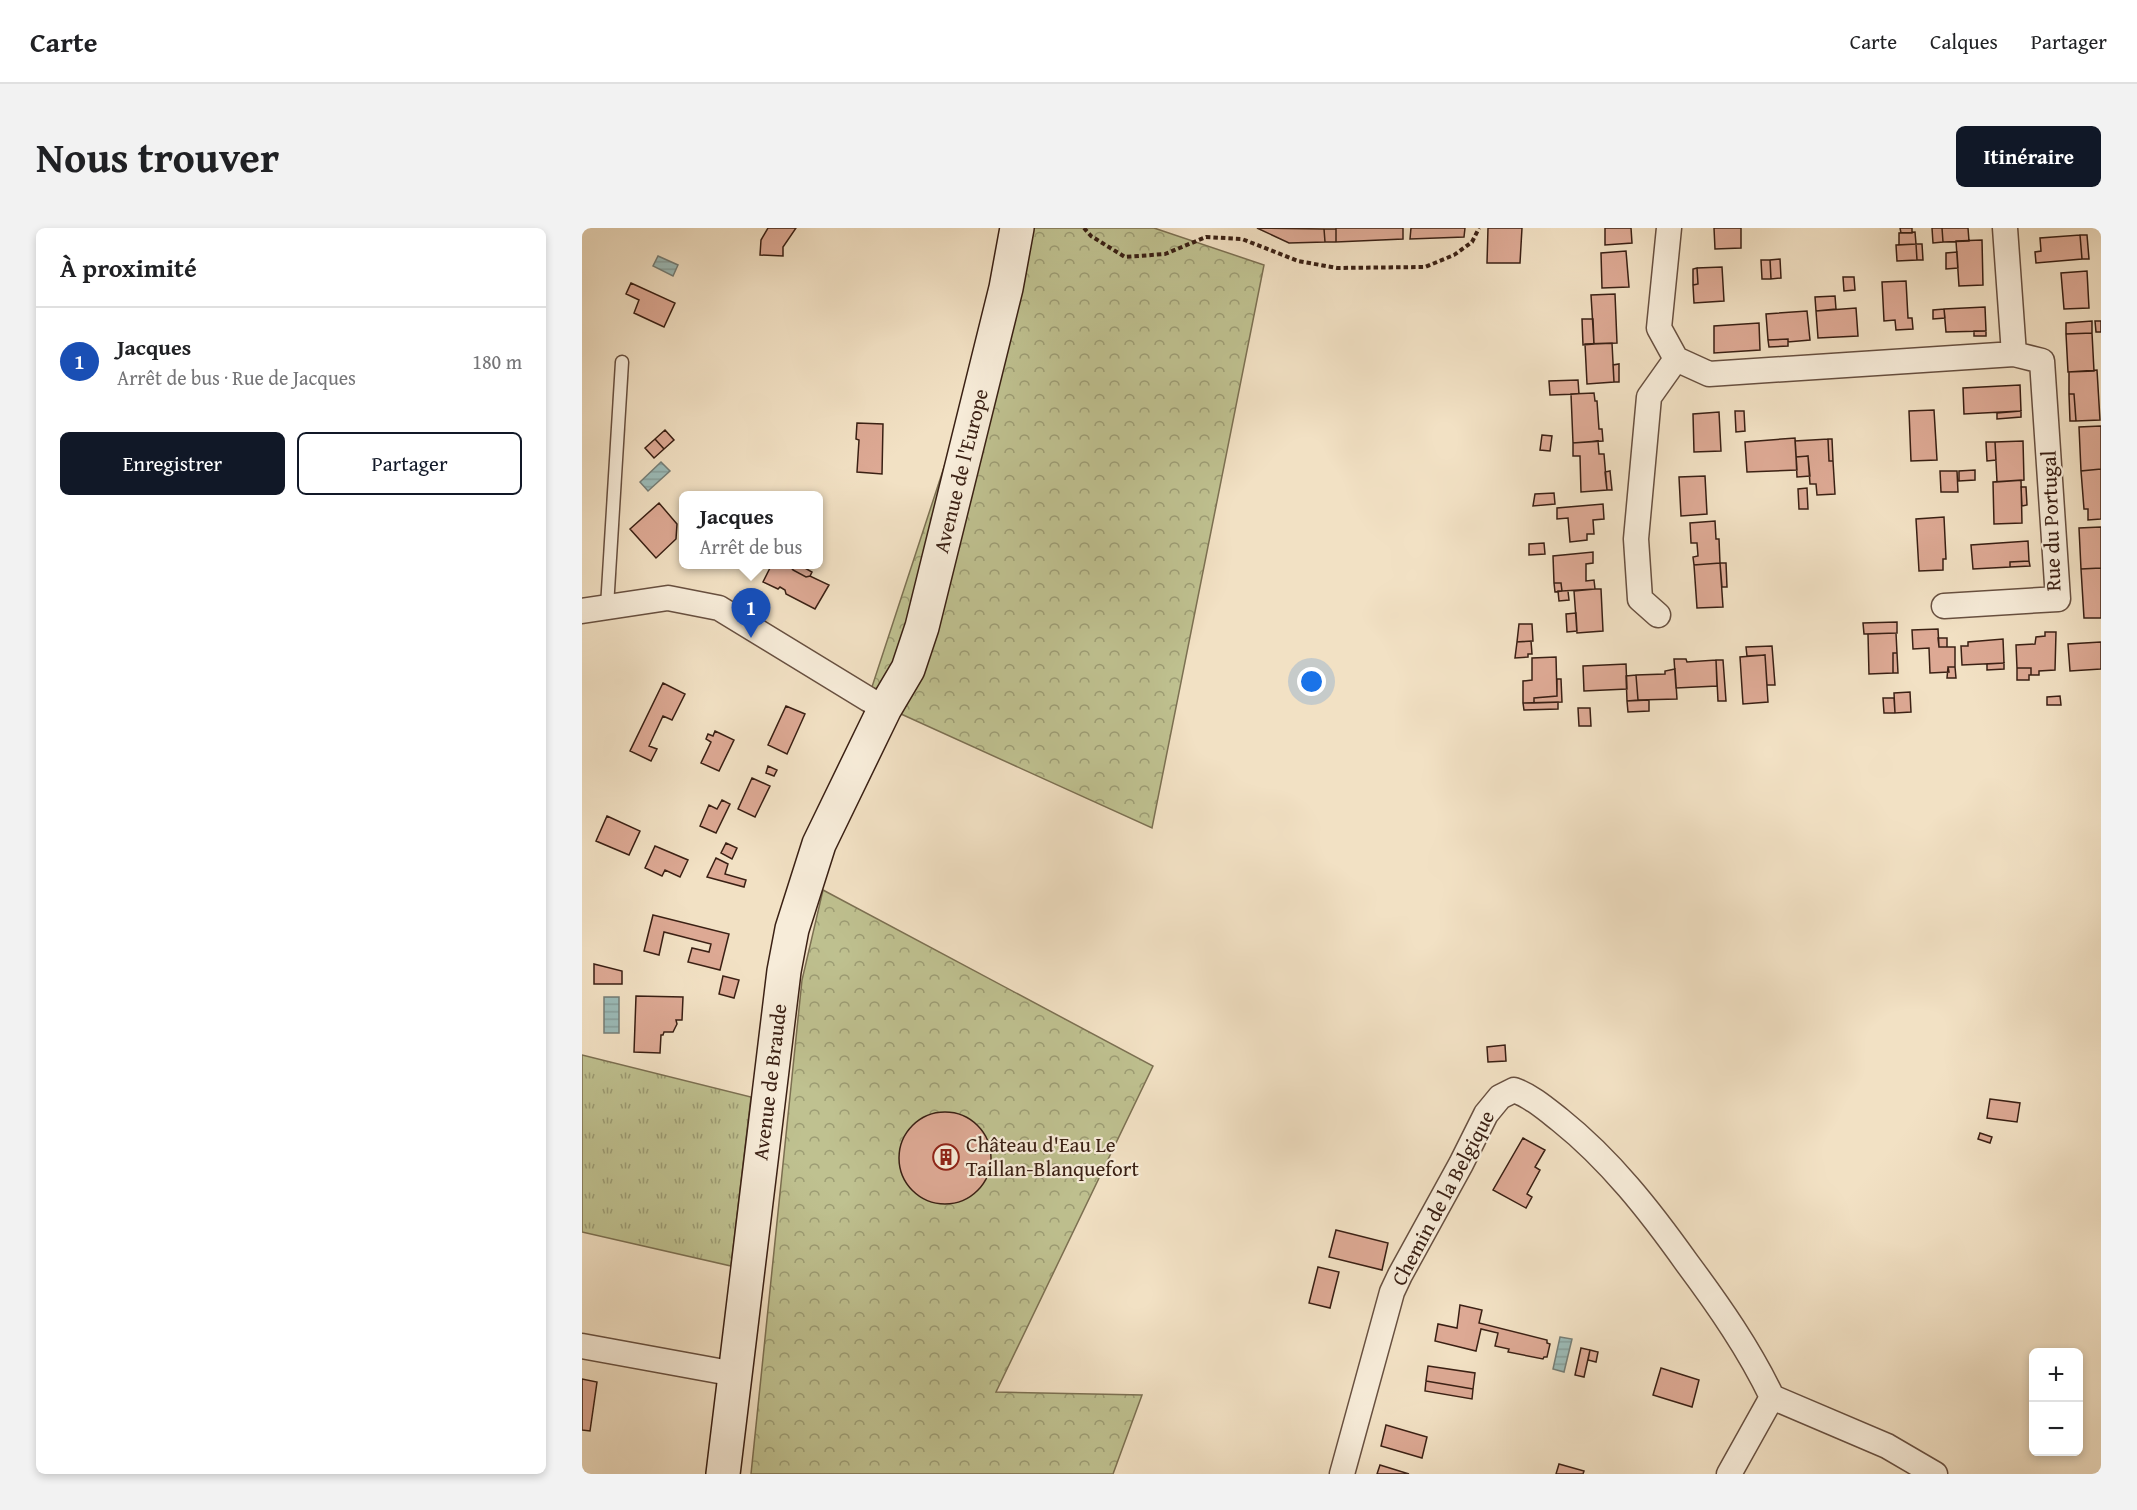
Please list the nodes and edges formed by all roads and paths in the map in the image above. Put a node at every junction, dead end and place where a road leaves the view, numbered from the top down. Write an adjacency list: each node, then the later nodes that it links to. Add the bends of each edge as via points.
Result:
1 (1017, 228): 13 (street, Avenue de l'Europe, via 1006,288 922,627 908,669)
2 (1084, 228): 3 (path, via 1125,257 1165,254 1206,237 1242,239 1298,261 1338,268 1425,267 1472,243)
3 (1479, 228)
4 (1669, 228): 7 (street, via 1659,328)
5 (2005, 228): 6 (street)
6 (2014, 354): 7 (street, Rue du Portugal, via 1709,374); 9 (street, Rue du Portugal, via 2042,361 2058,599)
7 (1676, 359): 12 (street, via 1648,397 1636,539 1640,599)
8 (622, 362): 10 (lane)
9 (1944, 606)
10 (607, 607): 11 (street); 13 (street, via 669,598 719,608)
11 (582, 611)
12 (1658, 615)
13 (885, 708): 15 (street, Avenue de Braude, via 819,844 792,929)
14 (582, 1346): 15 (street)
15 (735, 1374): 17 (street, Avenue de Braude)
16 (1773, 1397): 18 (street, Chemin de la Belgique, via 1754,1359 1719,1306 1619,1176 1582,1137 1514,1090 1500,1097 1486,1114 1392,1292); 19 (street); 20 (street, via 1887,1446)
17 (723, 1474)
18 (1342, 1474)
19 (1729, 1474)
20 (1935, 1474)

